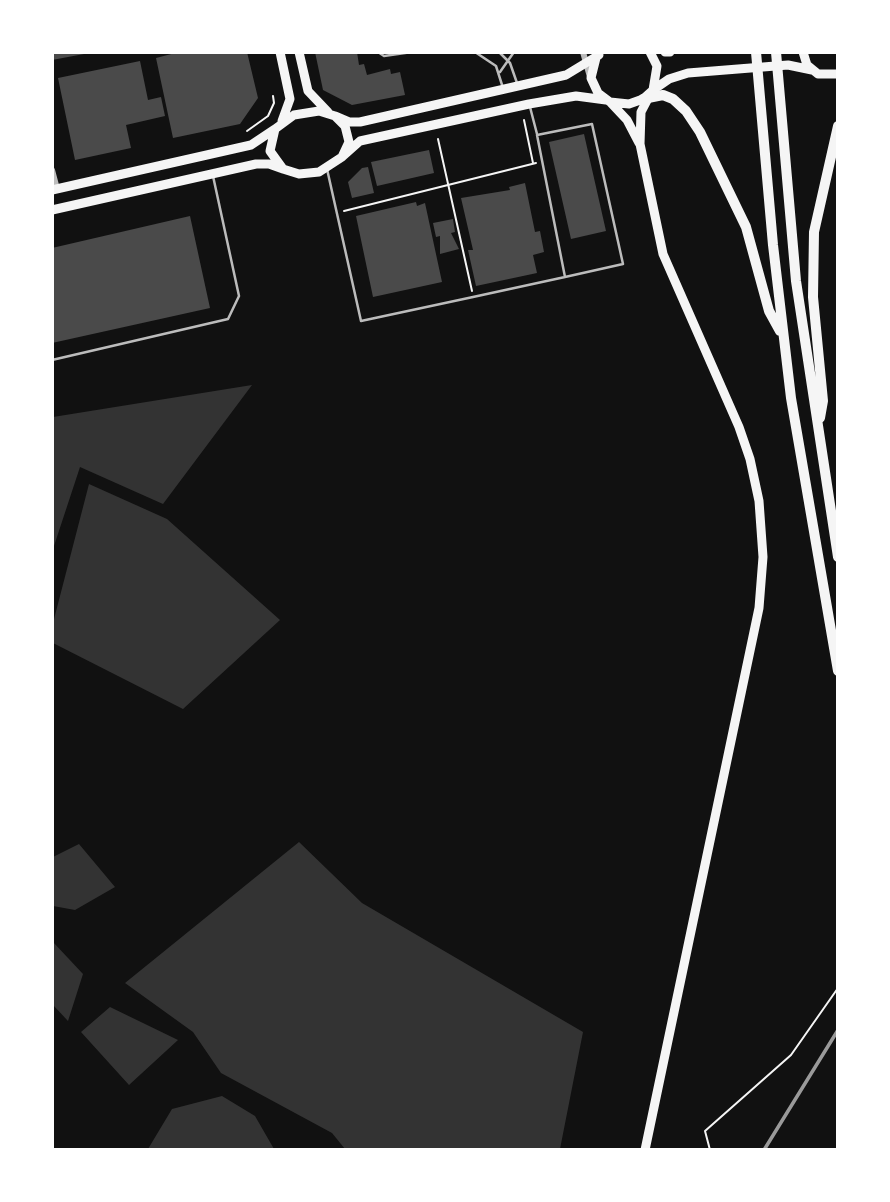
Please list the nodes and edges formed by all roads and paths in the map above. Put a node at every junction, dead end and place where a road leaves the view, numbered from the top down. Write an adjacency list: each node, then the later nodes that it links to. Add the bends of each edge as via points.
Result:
1 (280, 52): 28 (main road, via 290,99)
2 (299, 52): 26 (main road, via 308,91)
3 (378, 52): 4 (lane, via 384,57)
4 (412, 52)
5 (475, 52): 17 (lane)
6 (499, 52): 14 (lane)
7 (514, 52): 14 (lane)
8 (583, 52): 15 (street)
9 (650, 52): 22 (main road, via 657,66)
10 (756, 52): 47 (highway)
11 (776, 52): 49 (highway, via 796,281)
12 (803, 52): 16 (main road)
13 (600, 54): 15 (main road); 19 (main road)
14 (507, 59): 17 (lane); 20 (lane)
15 (585, 63): 19 (street); 20 (main road, via 566,75)
16 (811, 70): 18 (main road, via 825,76); 22 (main road, via 788,65 688,73 669,79)
17 (500, 72): 21 (lane)
18 (838, 74)
19 (591, 78): 24 (main road)
20 (518, 86): 21 (main road)
21 (503, 89): 26 (main road, via 360,122)
22 (649, 94): 24 (main road, via 629,104); 33 (main road, via 641,112); 47 (highway, via 678,103 700,132 746,227 769,311)
23 (274, 96): 30 (path, via 268,116)
24 (608, 101): 25 (main road, via 576,96); 33 (main road, via 627,120)
25 (530, 104): 31 (lane); 34 (main road, via 364,140)
26 (334, 115): 28 (main road, via 302,112); 34 (main road, via 348,134)
27 (524, 120): 36 (path)
28 (278, 126): 37 (main road, via 270,151); 42 (main road, via 251,145)
29 (838, 127): 49 (highway, via 819,201 814,243 813,297 823,401)
30 (247, 131)
31 (537, 135): 35 (lane); 45 (lane, via 592,124 623,264)
32 (438, 139): 41 (path)
33 (640, 144): 53 (main road, via 663,254 750,459 763,557 759,608)
34 (342, 157): 38 (main road)
35 (542, 161): 36 (path); 45 (lane)
36 (533, 163): 41 (path)
37 (283, 169): 38 (main road, via 299,174); 40 (main road, via 263,163)
38 (327, 169): 44 (lane)
39 (52, 170): 42 (street)
40 (212, 174): 43 (main road); 48 (lane, via 239,296 228,319)
41 (448, 185): 44 (path); 46 (path)
42 (55, 189): 43 (main road)
43 (57, 209)
44 (337, 213): 46 (lane, via 360,321)
45 (565, 277): 46 (lane)
46 (473, 297)
47 (783, 336): 51 (highway)
48 (52, 360)
49 (818, 431): 50 (highway)
50 (838, 557)
51 (838, 671)
52 (838, 988): 54 (path, via 791,1055 705,1131)
53 (645, 1150)
54 (710, 1150)

